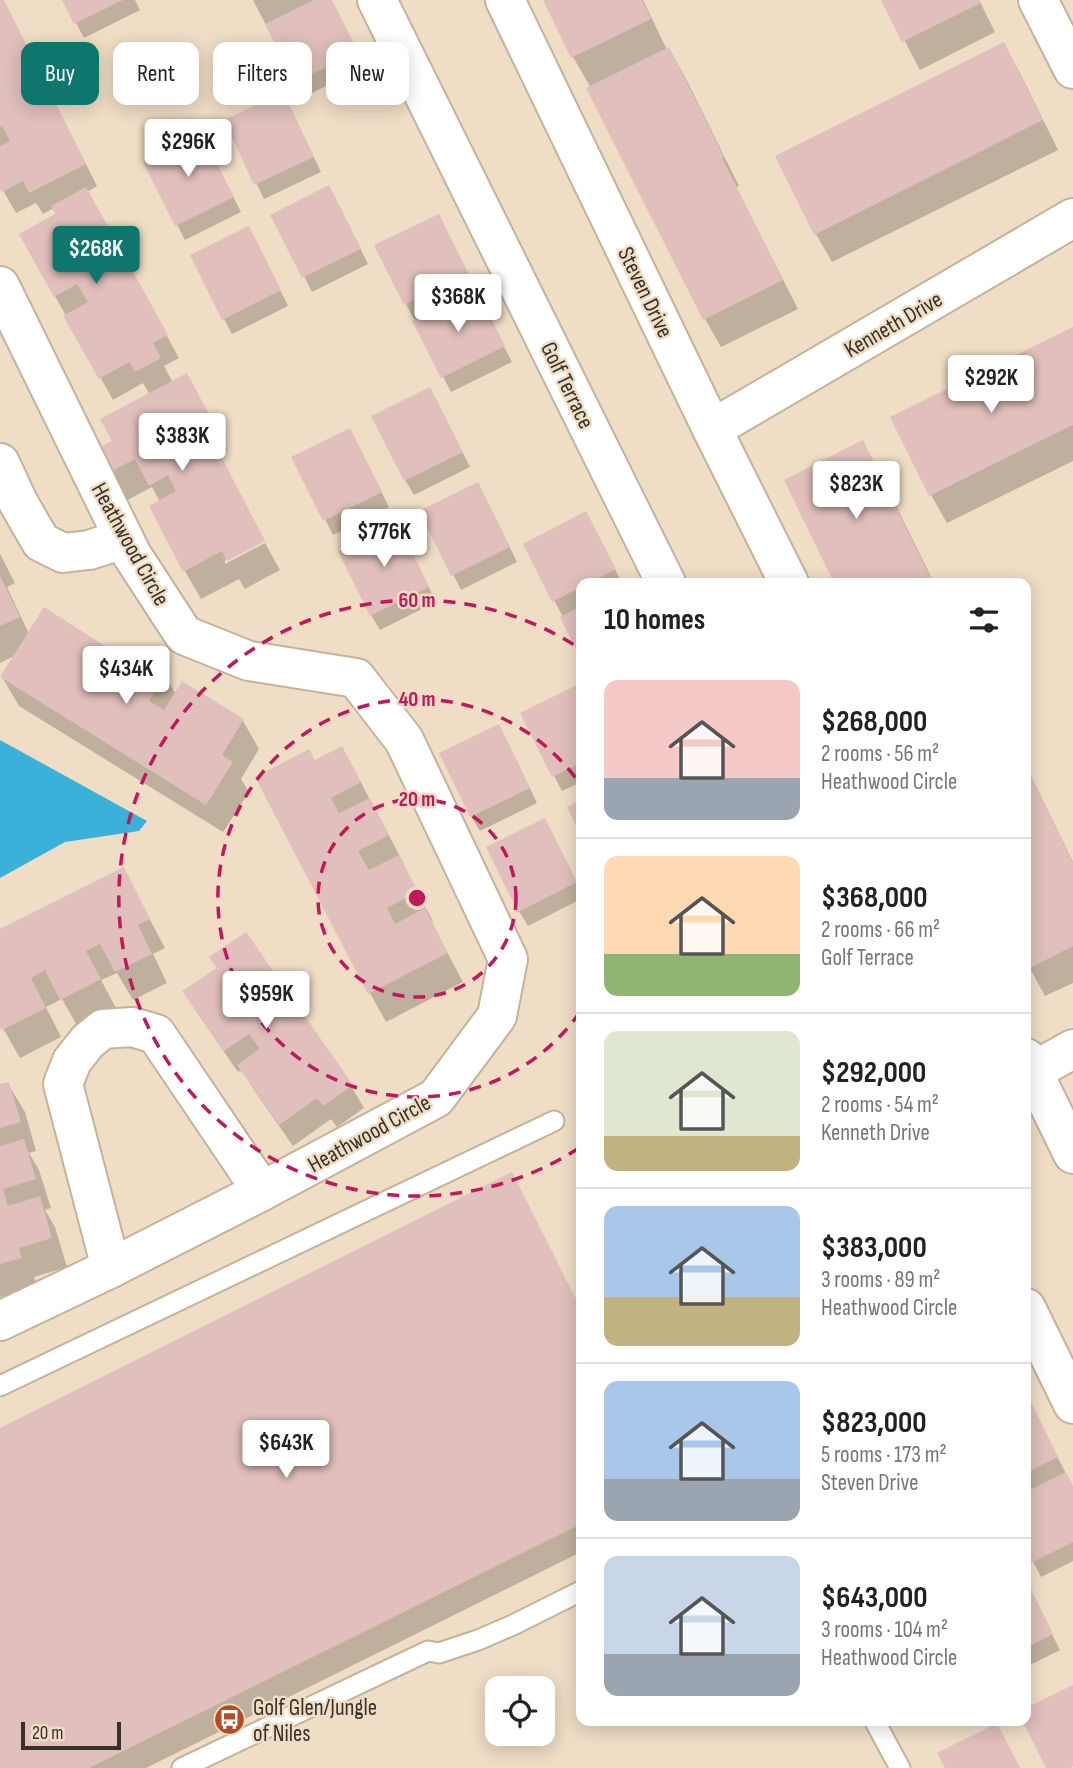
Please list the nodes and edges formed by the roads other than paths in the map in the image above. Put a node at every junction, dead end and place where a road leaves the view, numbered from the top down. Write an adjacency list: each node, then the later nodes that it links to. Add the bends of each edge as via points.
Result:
1 (377, 0): 11 (street, Golf Terrace)
2 (505, 0): 8 (street, Steven Drive)
3 (1038, 0): 4 (street)
4 (1073, 69)
5 (1073, 218): 8 (street, Kenneth Drive)
6 (0, 286): 7 (street, Heathwood Circle)
7 (9, 331): 10 (street, Heathwood Circle)
8 (712, 429): 12 (street, Steven Drive)
9 (0, 463): 10 (street, via 41,542 63,553)
10 (124, 539): 18 (street, Heathwood Circle, via 184,635 249,661 356,678 404,740 508,959 497,1016 436,1098)
11 (664, 578)
12 (786, 578)
13 (1073, 1049): 14 (street)
14 (1031, 1064)
15 (1031, 1069): 17 (street)
16 (554, 1121): 22 (lane)
17 (1073, 1154)
18 (262, 1191): 19 (street, Heathwood Circle); 19 (street, via 156,1034 132,1027 103,1029 72,1061 63,1084)
19 (111, 1268): 21 (street, Heathwood Circle)
20 (1031, 1318): 23 (street)
21 (0, 1321)
22 (0, 1386)
23 (1073, 1404)
24 (576, 1594): 26 (lane, via 478,1640 439,1653 428,1651)
25 (877, 1726): 27 (lane)
26 (182, 1768)
27 (900, 1768)

